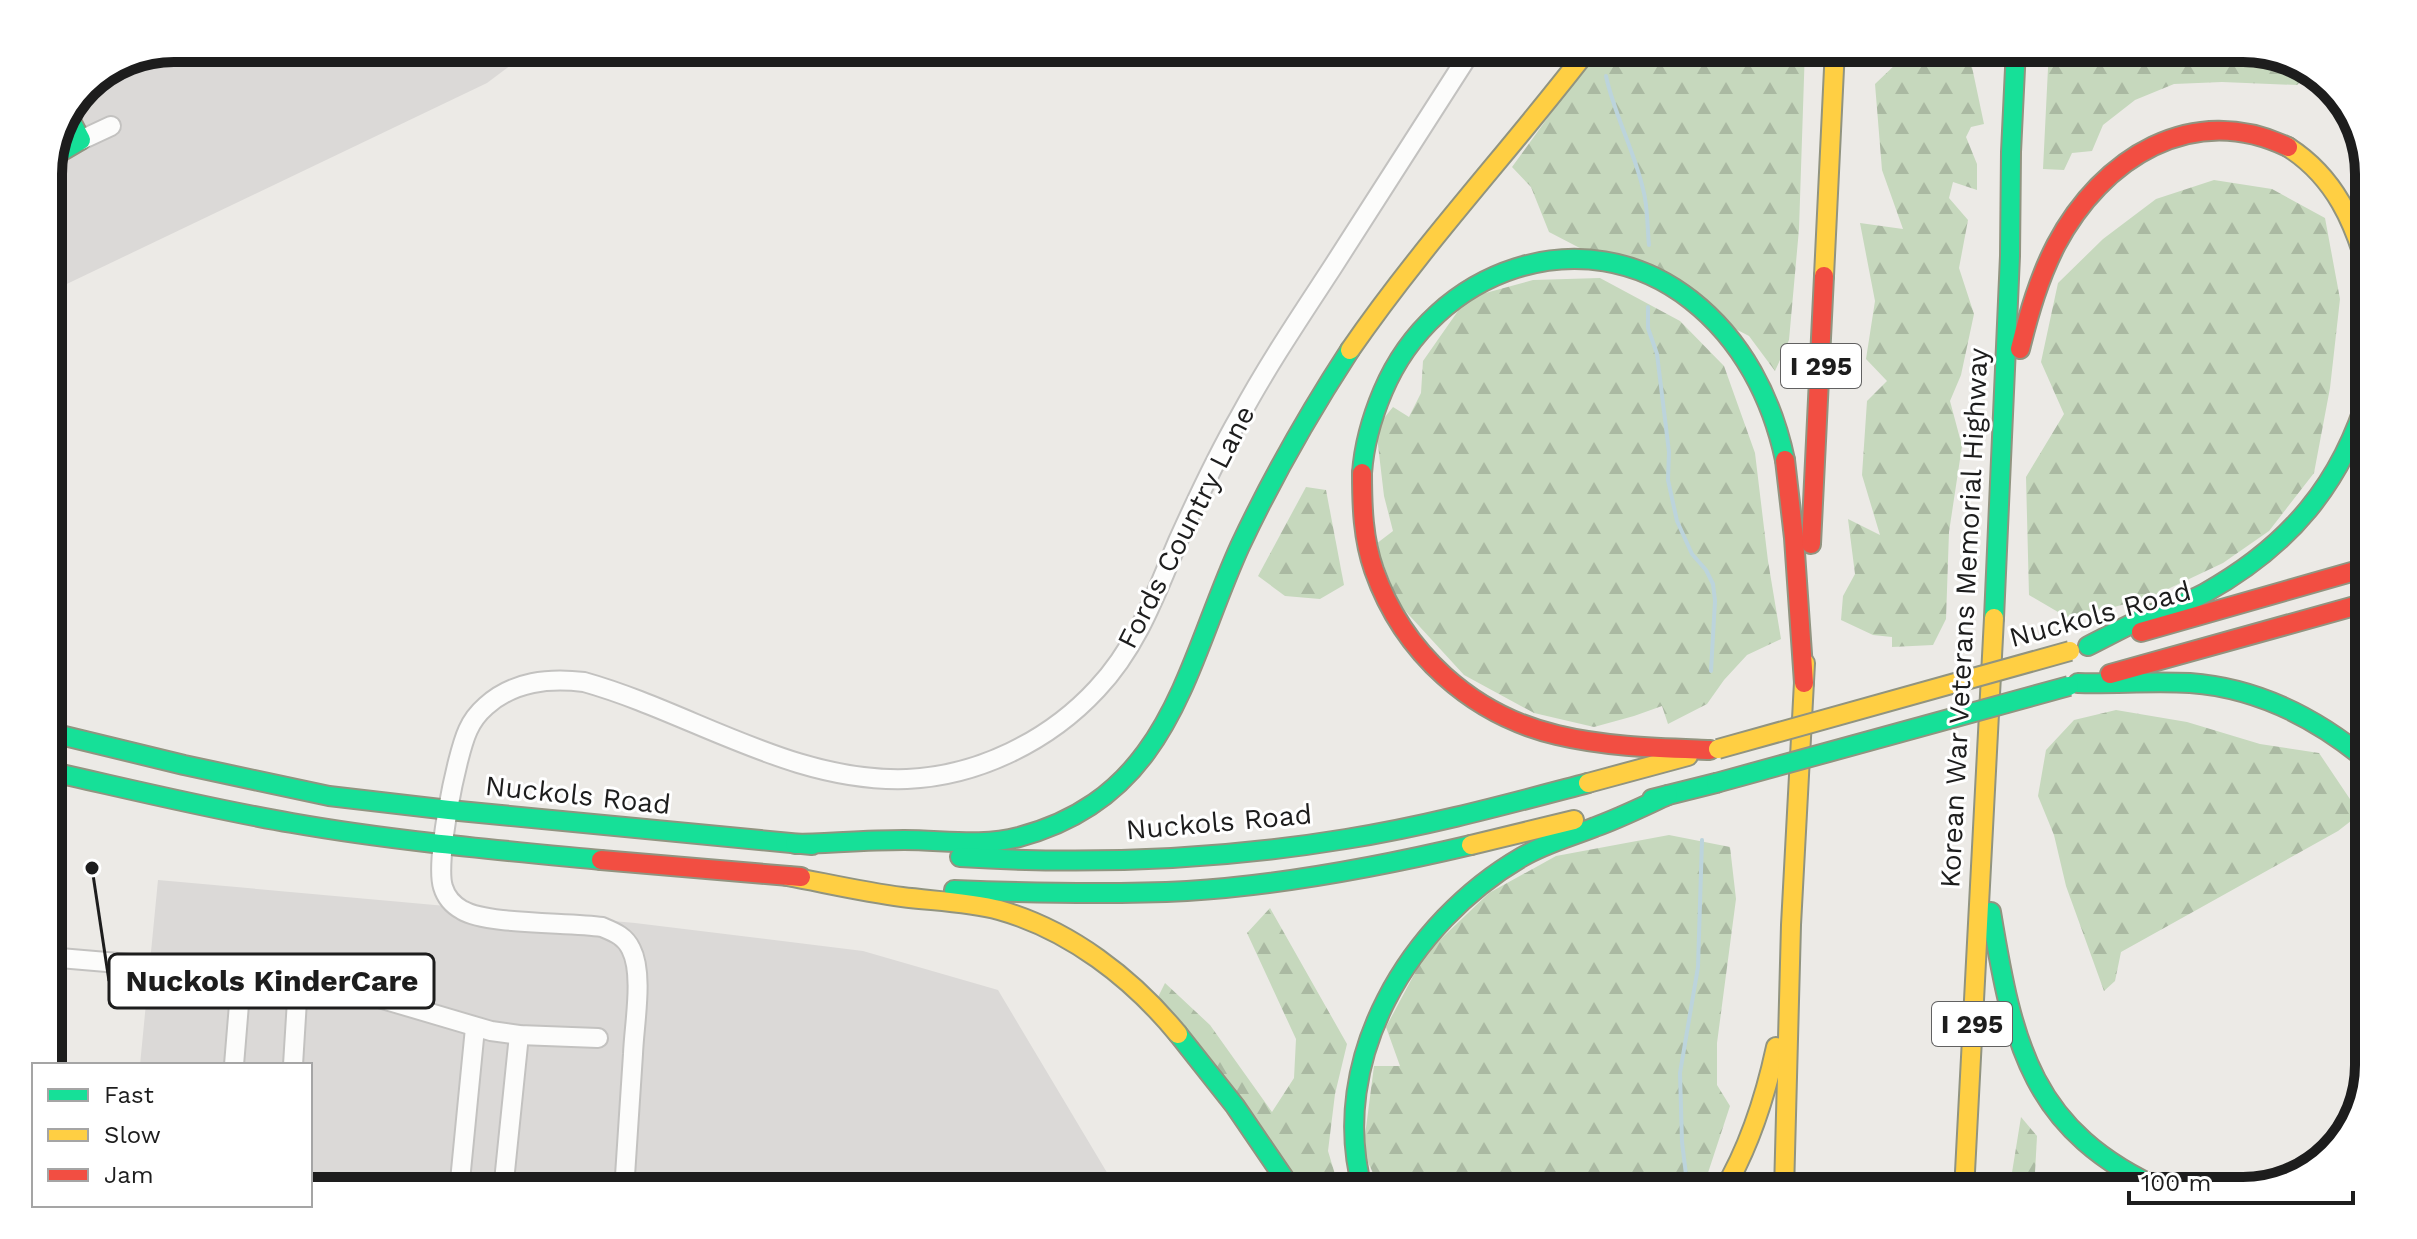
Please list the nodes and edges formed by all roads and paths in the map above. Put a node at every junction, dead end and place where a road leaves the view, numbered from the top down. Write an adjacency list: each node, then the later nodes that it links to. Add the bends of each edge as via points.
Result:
1 (1464, 62): 22 (street, Fords Country Lane, via 1239,418 1125,653 1096,690 1055,727 1013,751 958,771 878,779 815,768 597,686 537,681 505,693 474,719 461,747)
2 (1578, 62): 24 (main road, via 1404,274 1332,376 1254,516 1173,714 1141,763 1109,793 1072,816 1008,840)
3 (1834, 62): 15 (main road, I 295)
4 (2015, 62): 11 (main road, Korean War Veterans Memorial Highway / I 295)
5 (73, 124): 7 (main road)
6 (111, 126): 7 (street)
7 (81, 140): 8 (main road)
8 (65, 149)
9 (2355, 227): 11 (main road, via 2314,166 2274,140 2240,130 2200,130 2165,140 2112,174 2077,212 2049,258 2030,306 2016,370)
10 (2355, 435): 14 (main road, via 2313,506 2239,572 2203,594)
11 (1998, 535): 25 (main road, Korean War Veterans Memorial Highway / I 295)
12 (2355, 571): 14 (main road, Nuckols Road)
13 (2355, 606): 16 (main road)
14 (2079, 649): 19 (main road, Nuckols Road, bridge)
15 (1804, 683): 19 (main road, via 1787,458 1766,394 1718,323 1657,279 1586,260 1511,269 1447,303 1407,344 1383,388 1366,436 1362,523 1389,608 1438,671 1507,718 1591,743); 27 (main road, I 295)
16 (2074, 684): 18 (main road, via 2167,682 2258,696 2319,723); 21 (main road, bridge)
17 (62, 735): 22 (main road, Nuckols Road, via 267,784)
18 (2355, 749)
19 (1714, 750): 24 (main road, Nuckols Road, via 1398,829 1233,854 1108,860 965,858)
20 (62, 774): 23 (main road, via 246,815)
21 (1668, 795): 26 (main road, via 1381,866 1221,888 1027,893); 40 (main road, via 1534,850 1499,871 1461,902 1416,952 1373,1033 1356,1093 1353,1144)
22 (449, 810): 23 (street, Fords Country Lane); 24 (main road, Nuckols Road)
23 (444, 843): 26 (main road); 38 (street, Fords Country Lane, via 444,889 462,910 482,917 602,927 631,948 637,974)
24 (795, 844)
25 (1981, 857): 43 (main road, Korean War Veterans Memorial Highway / I 295); 44 (main road, via 2005,992 2036,1082 2090,1147)
26 (787, 876): 39 (main road, via 1001,911 1078,944 1170,1021)
27 (1791, 925): 41 (main road, via 1776,1049); 42 (main road, I 295)
28 (62, 958): 29 (street)
29 (241, 980): 30 (street); 34 (street)
30 (298, 984): 31 (street, via 362,993); 35 (street)
31 (475, 1028): 32 (street); 36 (street)
32 (519, 1035): 33 (street); 37 (street)
33 (598, 1038)
34 (234, 1063)
35 (293, 1063)
36 (460, 1177)
37 (504, 1177)
38 (625, 1177)
39 (1283, 1177)
40 (1360, 1177)
41 (1731, 1177)
42 (1784, 1177)
43 (1965, 1177)
44 (2133, 1177)

